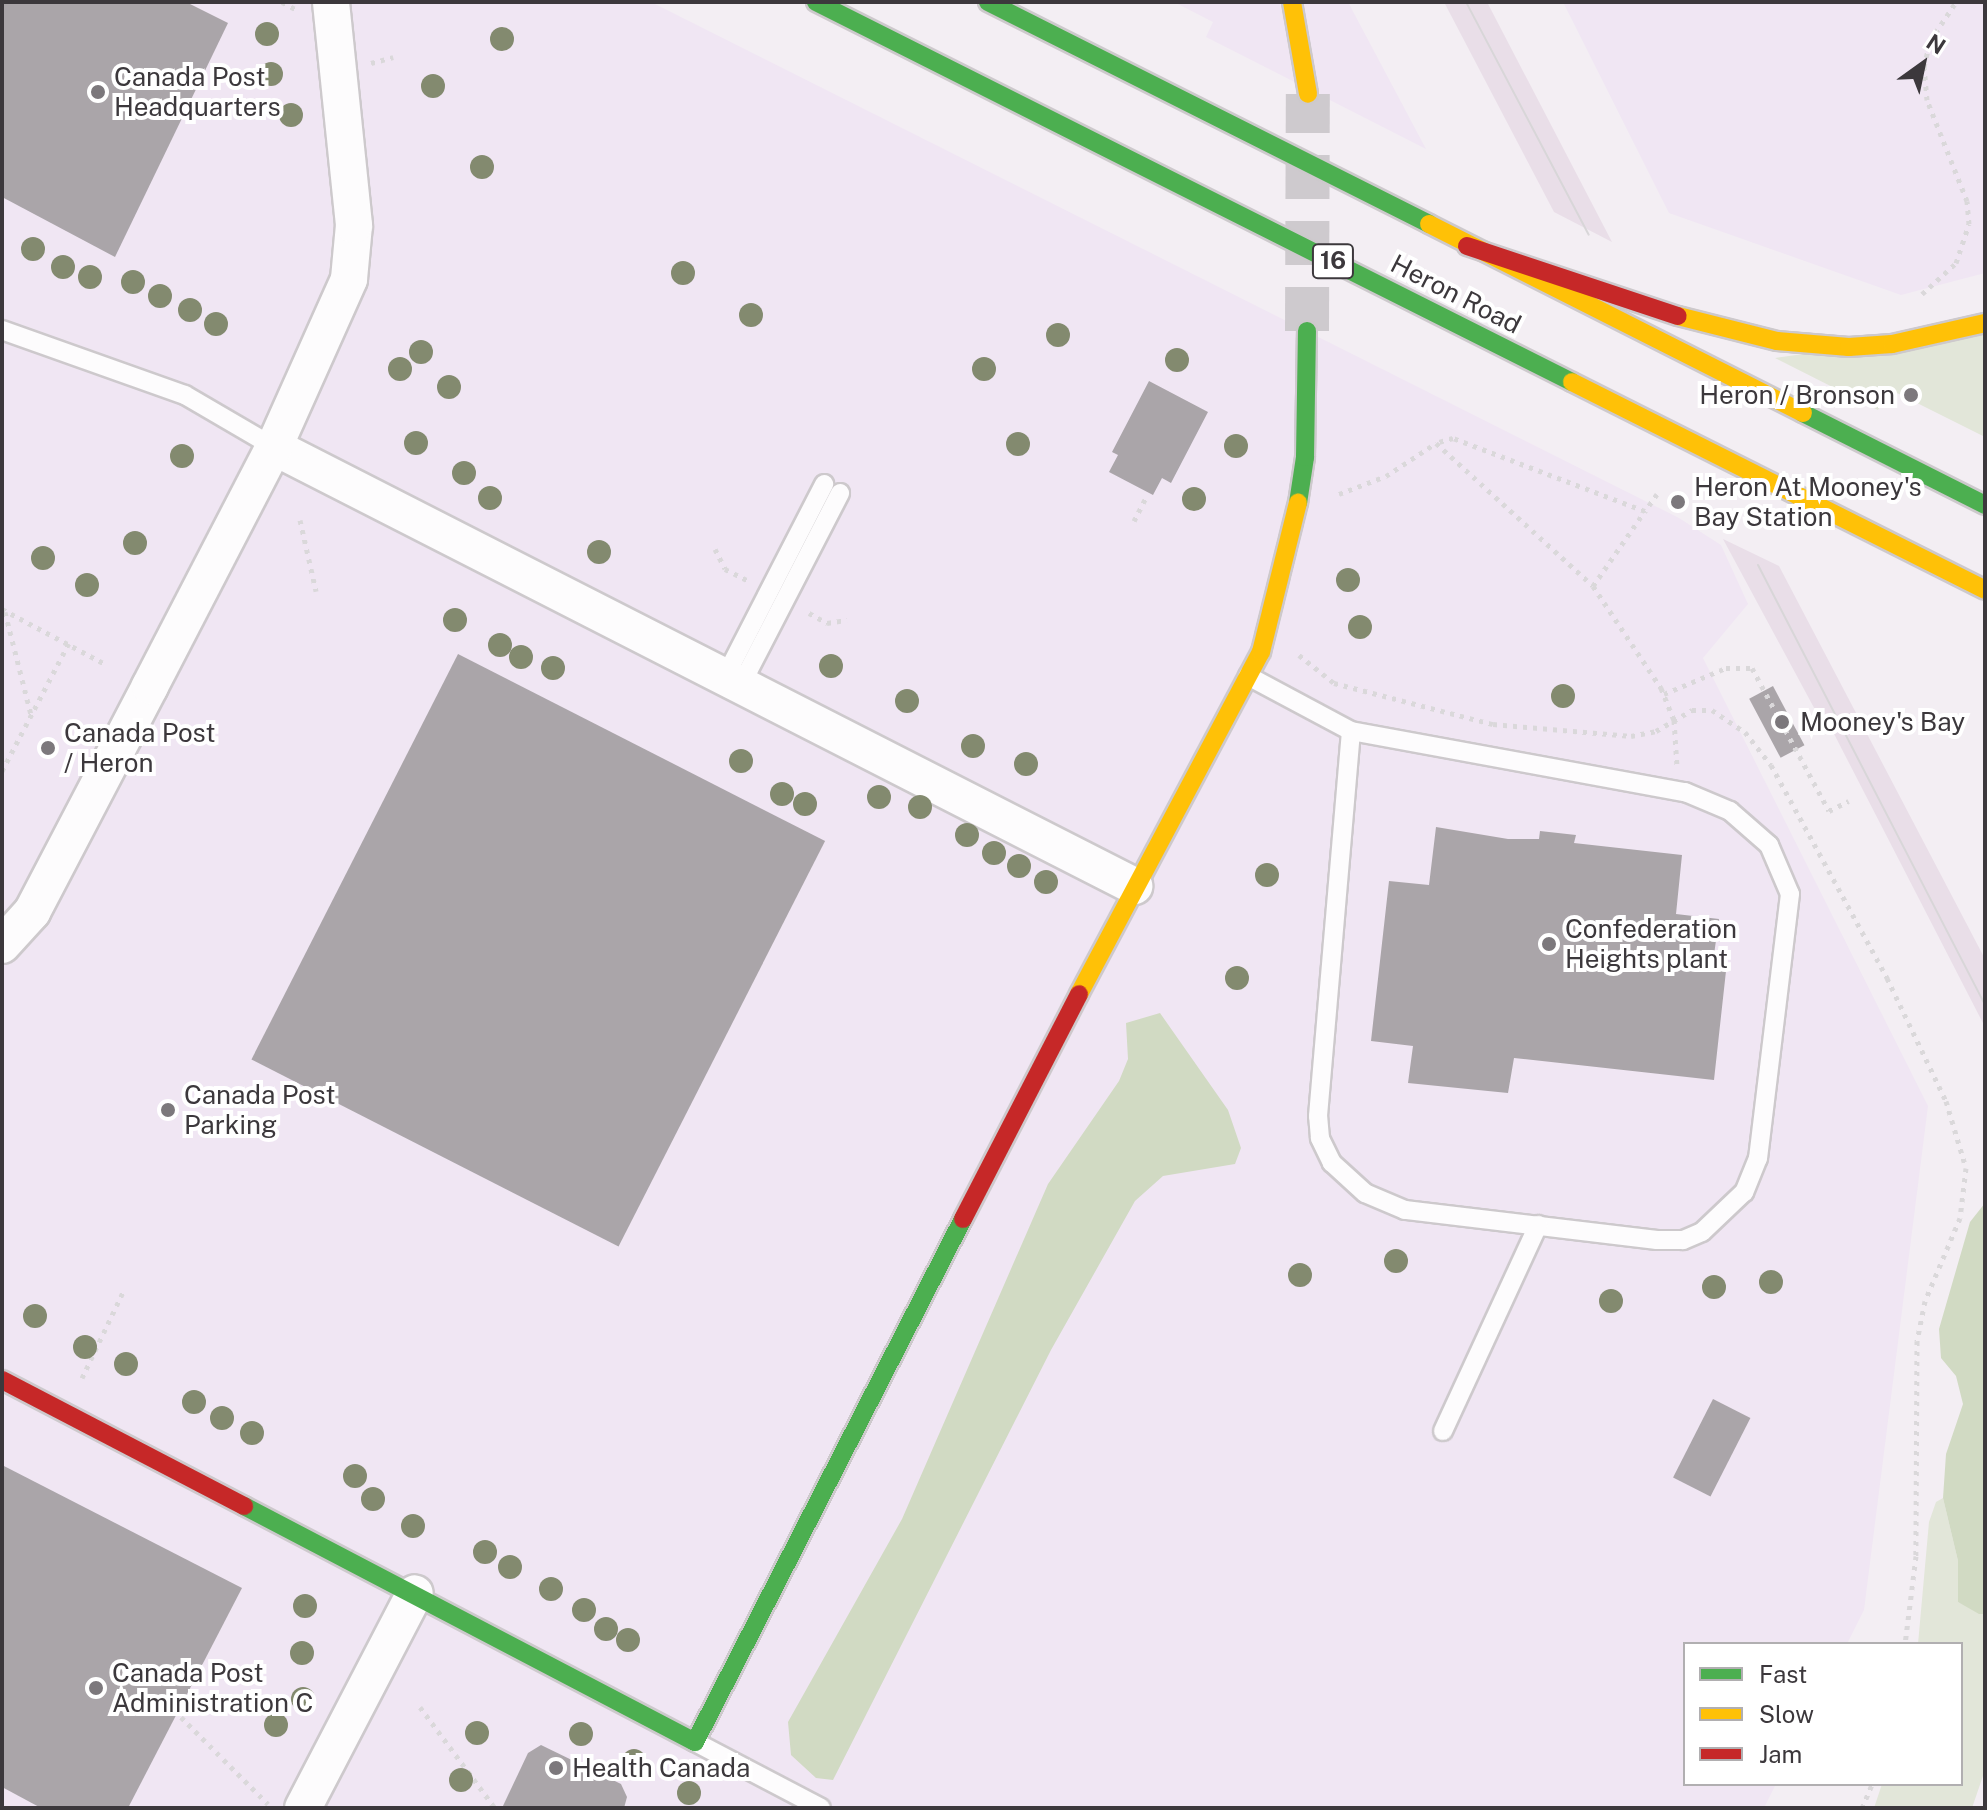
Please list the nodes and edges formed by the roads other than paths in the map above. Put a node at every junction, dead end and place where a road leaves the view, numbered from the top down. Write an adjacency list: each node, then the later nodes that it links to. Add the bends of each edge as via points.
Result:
1 (816, 2): 13 (main road, Heron Road / 16)
2 (988, 2): 6 (main road, Heron Road)
3 (1292, 2): 5 (main road)
4 (335, 8): 10 (street, via 354,225 349,279)
5 (1308, 94)
6 (1467, 246): 7 (main road, via 1699,323 1777,341 1849,347 1892,344); 12 (main road, Heron Road)
7 (1985, 323)
8 (2, 330): 10 (lane, via 185,395)
9 (1307, 331): 14 (main road, via 1305,457 1293,532 1261,652)
10 (274, 447): 15 (street); 18 (street, via 32,912)
11 (832, 489): 15 (lane)
12 (1985, 505)
13 (1985, 590)
14 (1248, 676): 16 (lane); 17 (main road)
15 (733, 681): 17 (street)
16 (1351, 731): 19 (lane, via 1320,1138 1332,1163 1384,1204); 19 (lane, via 1679,791 1730,811 1769,845 1790,894 1754,1173 1732,1207 1683,1240)
17 (1134, 886): 23 (main road)
18 (2, 945)
19 (1538, 1225): 21 (lane)
20 (2, 1380): 22 (main road)
21 (1443, 1431)
22 (415, 1593): 23 (main road); 24 (street)
23 (695, 1742): 25 (lane)
24 (303, 1808)
25 (821, 1808)

